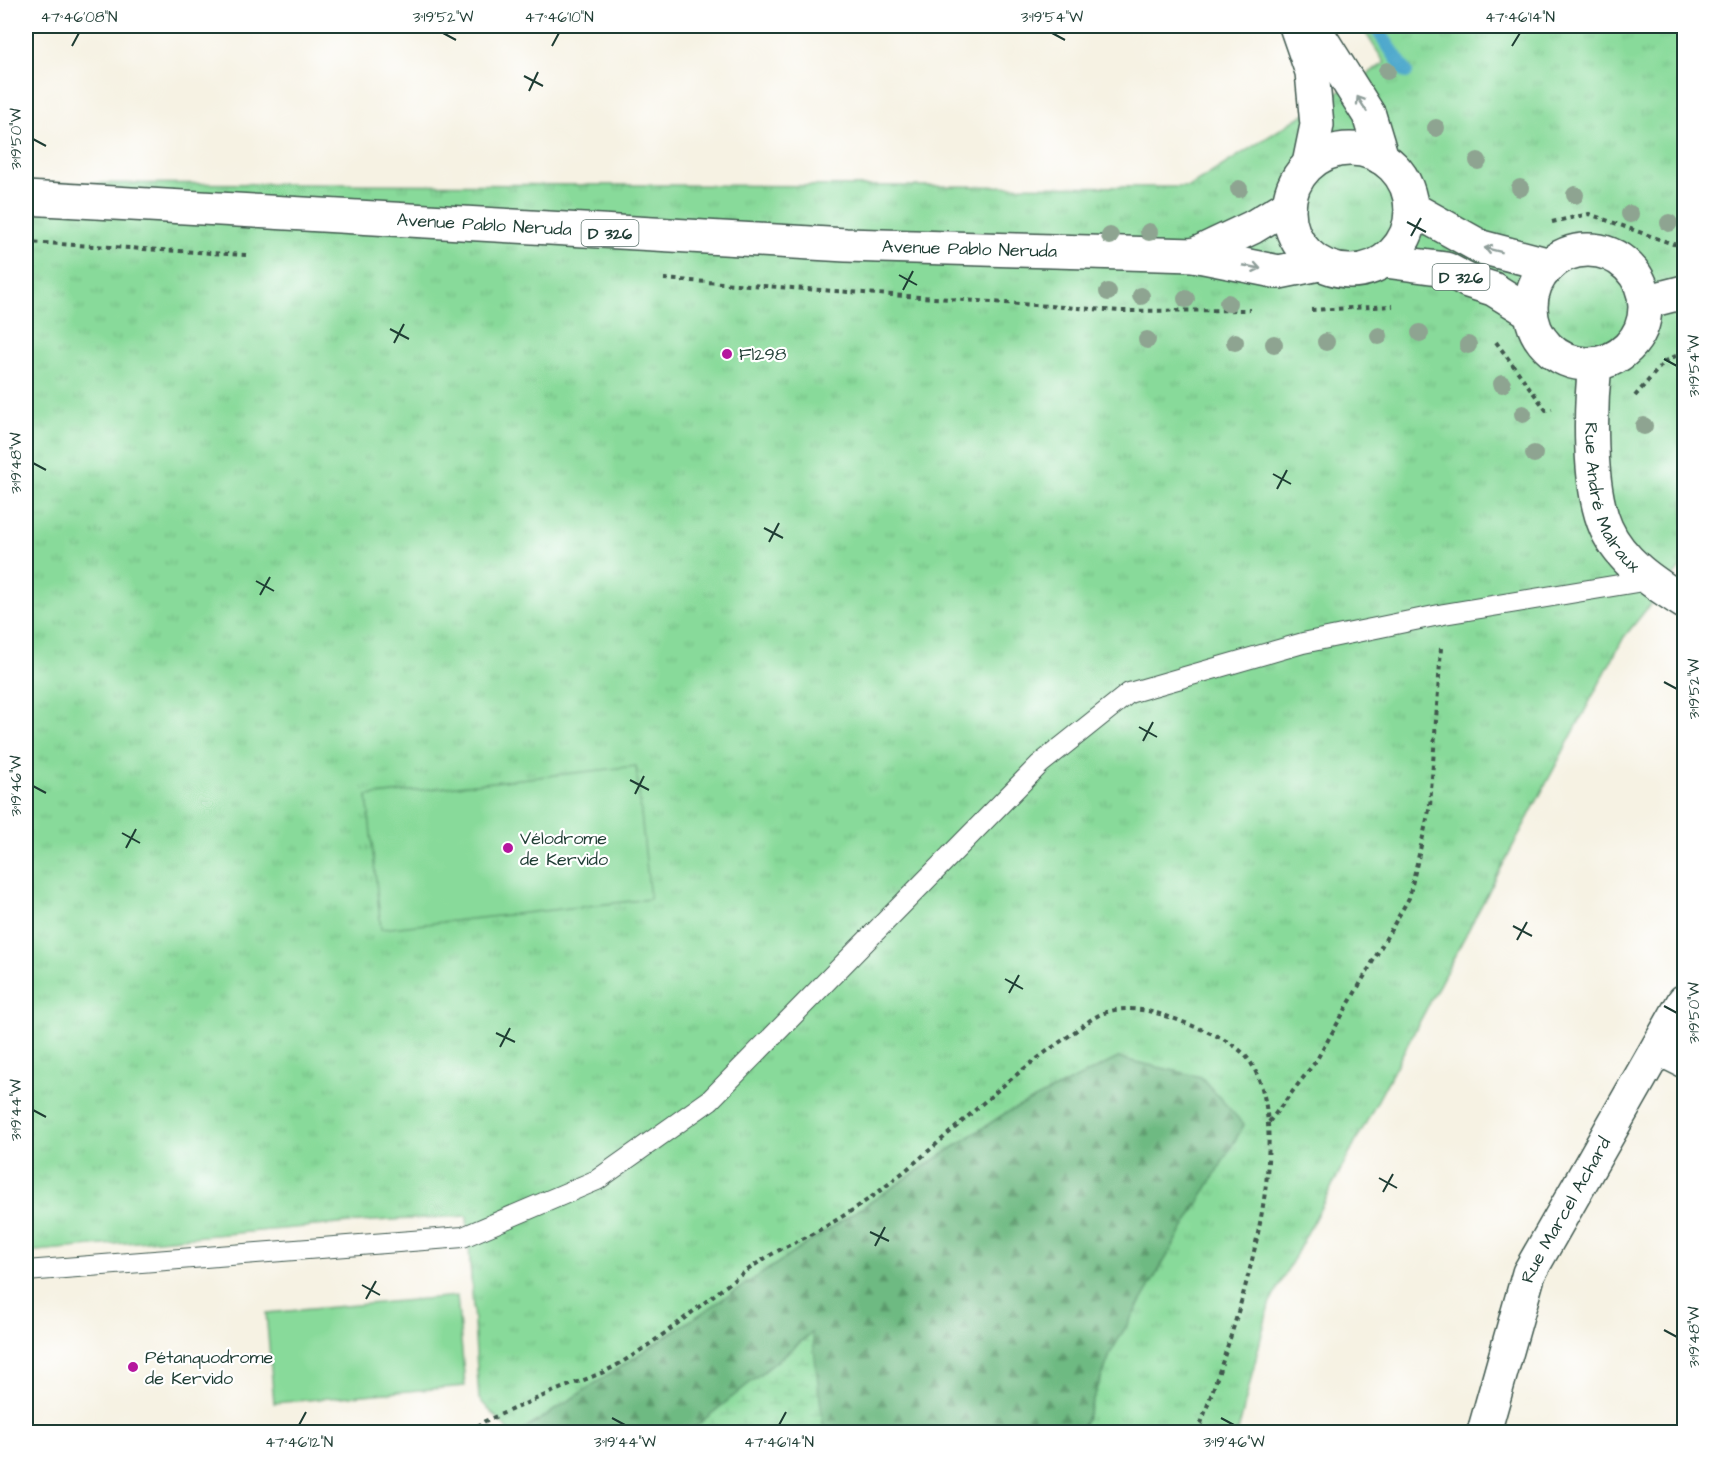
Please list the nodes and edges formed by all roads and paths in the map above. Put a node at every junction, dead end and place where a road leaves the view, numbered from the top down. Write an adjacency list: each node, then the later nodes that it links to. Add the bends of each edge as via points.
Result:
1 (1296, 26): 4 (main road, via 1312,72 1317,125)
2 (1313, 26): 3 (main road, one-way to 2, via 1369,115)
3 (1382, 158): 4 (main road, via 1343,149); 7 (main road, via 1407,187)
4 (1309, 164): 6 (main road, via 1299,175)
5 (26, 198): 12 (main road, Avenue Pablo Neruda / D 326, via 846,245)
6 (1288, 205): 12 (main road, D 326); 14 (main road, via 1292,234 1303,252)
7 (1411, 208): 13 (main road, via 1408,230 1400,246); 15 (main road, D 326, one-way to 7, via 1481,247)
8 (1549, 223): 10 (path, via 1589,214 1673,244)
9 (26, 242): 11 (path)
10 (1684, 244)
11 (257, 255)
12 (1194, 255): 14 (main road, D 326, one-way to 14, via 1280,272)
13 (1385, 261): 14 (main road, via 1358,272); 22 (main road, D 326, via 1446,269 1493,289)
14 (1319, 264)
15 (1550, 265): 18 (main road, via 1564,255 1600,251 1631,269); 22 (main road, via 1538,278)
16 (660, 278): 20 (path, via 1120,311)
17 (1684, 292): 18 (main road)
18 (1645, 302): 25 (main road, via 1644,320 1626,350 1612,360)
19 (1404, 305): 21 (path)
20 (1252, 310)
21 (1300, 310)
22 (1530, 312): 25 (main road, via 1545,346 1576,364)
23 (1491, 335): 26 (path, via 1546,410)
24 (1684, 352): 26 (path, via 1665,361 1627,405)
25 (1595, 364): 26 (main road, Rue André Malraux)
26 (1590, 401): 27 (main road, Rue André Malraux, via 1594,468 1605,527)
27 (1649, 580): 28 (main road, Rue André Malraux); 29 (lane)
28 (1684, 602)
29 (1444, 614): 32 (path, via 1430,806 1409,898 1316,1061); 33 (lane, via 1303,643 1129,693 1040,764 710,1100 597,1180 463,1237)
30 (1684, 1001): 31 (main road, Rue Marcel Achard)
31 (1671, 1055): 36 (main road, Rue Marcel Achard, via 1529,1273)
32 (1268, 1122): 34 (path, via 1261,1082 1249,1059 1234,1046 1211,1033 1148,1011 1121,1008 1100,1015 992,1093 935,1146 860,1206 765,1258 616,1365 485,1421); 35 (path, via 1261,1219 1228,1347)
33 (26, 1271)
34 (469, 1432)
35 (1198, 1432)
36 (1484, 1432)

